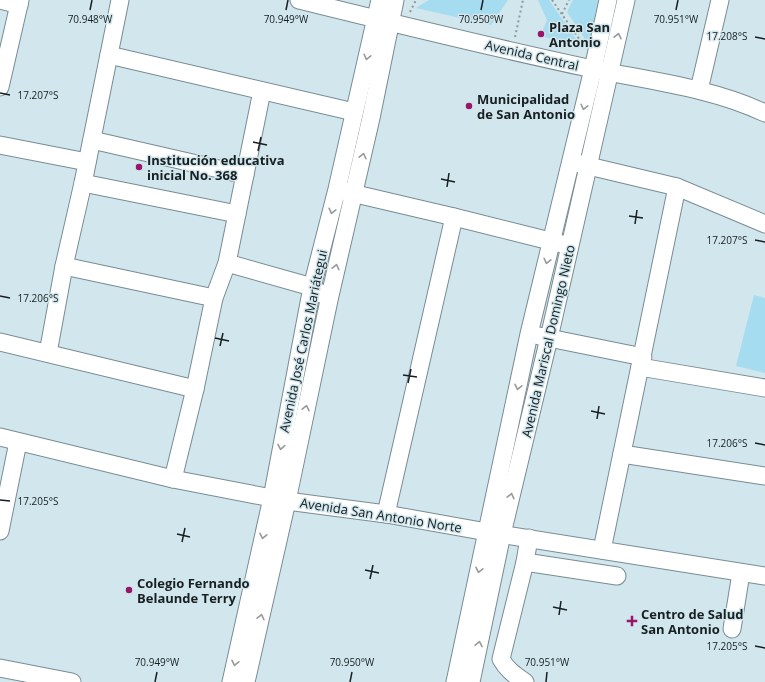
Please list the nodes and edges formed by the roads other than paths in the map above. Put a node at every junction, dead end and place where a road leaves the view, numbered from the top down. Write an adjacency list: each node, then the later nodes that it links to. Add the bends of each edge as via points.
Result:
1 (0, 0): 9 (street)
2 (120, 0): 11 (street)
3 (299, 0): 10 (street, Avenida Central)
4 (380, 0): 10 (street, Avenida José Carlos Mariátegui)
5 (396, 0): 10 (street, Avenida José Carlos Mariátegui)
6 (608, 0): 12 (street, Avenida Mariscal Domingo Nieto)
7 (626, 0): 12 (street, Avenida Mariscal Domingo Nieto, one-way to 7)
8 (720, 0): 14 (street)
9 (19, 2): 13 (street)
10 (383, 20): 12 (street, Avenida Central); 16 (street, Avenida José Carlos Mariátegui, one-way to 16); 27 (street, Avenida José Carlos Mariátegui, one-way to 10)
11 (109, 54): 15 (street); 18 (street)
12 (601, 71): 14 (street, Avenida Central); 21 (street, Avenida Mariscal Domingo Nieto, one-way to 21); 22 (street, Avenida Mariscal Domingo Nieto)
13 (0, 87)
14 (699, 90): 17 (street, Avenida Central)
15 (262, 91): 16 (street); 23 (street)
16 (354, 112): 26 (street, Avenida José Carlos Mariátegui)
17 (765, 113)
18 (92, 140): 20 (street); 23 (street)
19 (0, 145): 20 (street)
20 (87, 162): 24 (street)
21 (570, 162): 22 (street); 28 (street, Avenida Mariscal Domingo Nieto)
22 (588, 165): 25 (street); 29 (street, Avenida Mariscal Domingo Nieto)
23 (245, 175): 30 (street)
24 (83, 183): 30 (street); 36 (street)
25 (678, 187): 32 (street); 44 (street)
26 (337, 189): 27 (street); 37 (street, Avenida José Carlos Mariátegui, one-way to 37)
27 (354, 194): 31 (street); 39 (street, Avenida José Carlos Mariátegui, one-way to 27)
28 (561, 202): 29 (street); 33 (street, Avenida Mariscal Domingo Nieto)
29 (578, 207): 34 (street, Avenida Mariscal Domingo Nieto)
30 (237, 214): 35 (street)
31 (454, 217): 33 (street); 53 (street)
32 (765, 224)
33 (552, 242): 34 (street); 40 (street, Avenida Mariscal Domingo Nieto, one-way to 40)
34 (570, 246): 41 (street, Avenida Mariscal Domingo Nieto)
35 (227, 263): 37 (street); 38 (street)
36 (64, 266): 38 (street); 43 (street)
37 (312, 287): 39 (street); 52 (street, Avenida José Carlos Mariátegui, one-way to 52)
38 (214, 298): 46 (street)
39 (329, 300): 52 (street, Avenida José Carlos Mariátegui, one-way to 39)
40 (529, 334): 41 (street); 55 (street, Avenida Mariscal Domingo Nieto, one-way to 55)
41 (549, 338): 44 (street); 55 (street, Avenida Mariscal Domingo Nieto, one-way to 41)
42 (0, 342): 43 (street)
43 (48, 353): 46 (street)
44 (642, 362): 45 (street); 49 (street)
45 (765, 388)
46 (195, 389): 51 (street)
47 (0, 438): 48 (street, Avenida San Antonio Norte)
48 (18, 442): 51 (street, Avenida San Antonio Norte); 54 (street)
49 (622, 454): 50 (street); 57 (street)
50 (765, 476)
51 (173, 479): 52 (street, Avenida San Antonio Norte)
52 (280, 499): 53 (street, Avenida San Antonio Norte); 65 (street, Avenida José Carlos Mariátegui, one-way to 65); 66 (street, Avenida José Carlos Mariátegui, one-way to 52)
53 (386, 514): 55 (street, Avenida San Antonio Norte)
54 (0, 531)
55 (494, 533): 56 (street, Avenida San Antonio Norte); 67 (street, Avenida Mariscal Domingo Nieto, one-way to 67); 68 (street, Avenida Mariscal Domingo Nieto, one-way to 55)
56 (529, 538): 57 (street, Avenida San Antonio Norte); 58 (street)
57 (602, 550): 59 (street, Avenida San Antonio Norte)
58 (525, 562): 60 (street); 69 (street, via 501,659 512,674)
59 (741, 572): 61 (street, Avenida San Antonio Norte); 62 (street)
60 (617, 576)
61 (765, 576)
62 (732, 629)
63 (0, 668): 64 (street)
64 (72, 682)
65 (231, 682)
66 (246, 682)
67 (455, 682)
68 (471, 682)
69 (525, 682)

